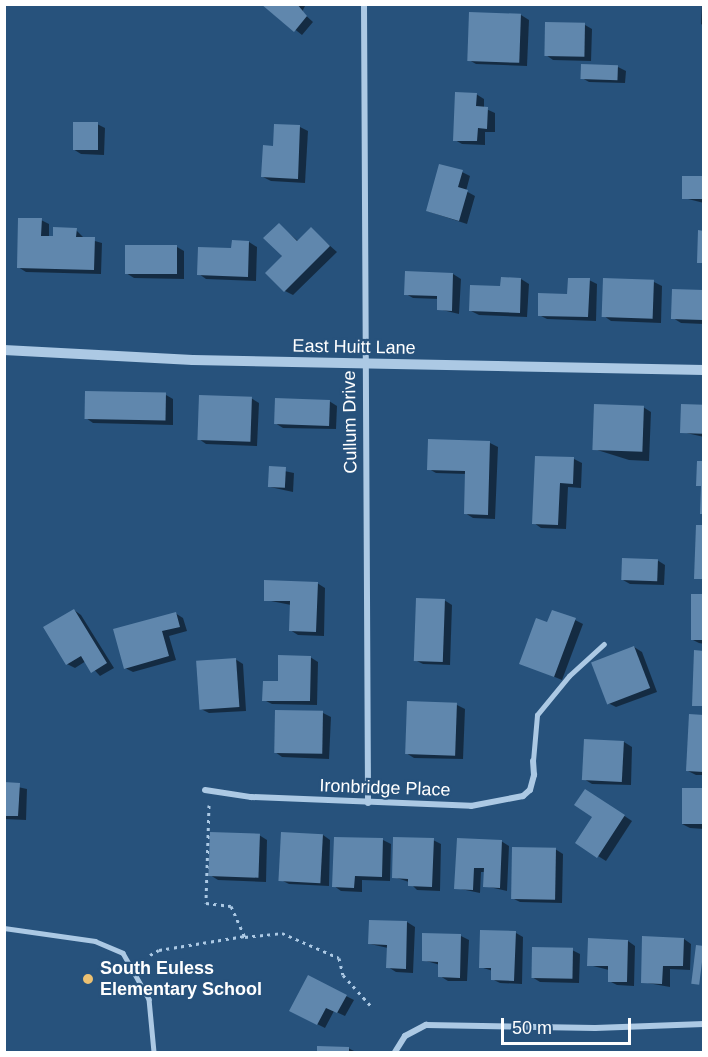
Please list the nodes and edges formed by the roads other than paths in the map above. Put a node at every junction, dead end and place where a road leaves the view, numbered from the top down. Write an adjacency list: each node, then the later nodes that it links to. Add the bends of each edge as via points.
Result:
1 (364, 4): 3 (street, Cullum Drive)
2 (4, 350): 3 (street, East Huitt Lane, via 193,360)
3 (364, 363): 4 (street, East Huitt Lane); 8 (street, Cullum Drive)
4 (704, 370)
5 (604, 644): 6 (lane, via 569,676 537,715)
6 (533, 760): 8 (street, Ironbridge Place, via 530,790 523,796 471,806)
7 (205, 790): 8 (street, Ironbridge Place, via 251,797)
8 (368, 803)
9 (4, 928): 11 (lane, via 95,940 123,953 149,999)
10 (704, 1024): 12 (street, via 595,1028 426,1025 405,1036)
11 (154, 1053)
12 (394, 1053)

